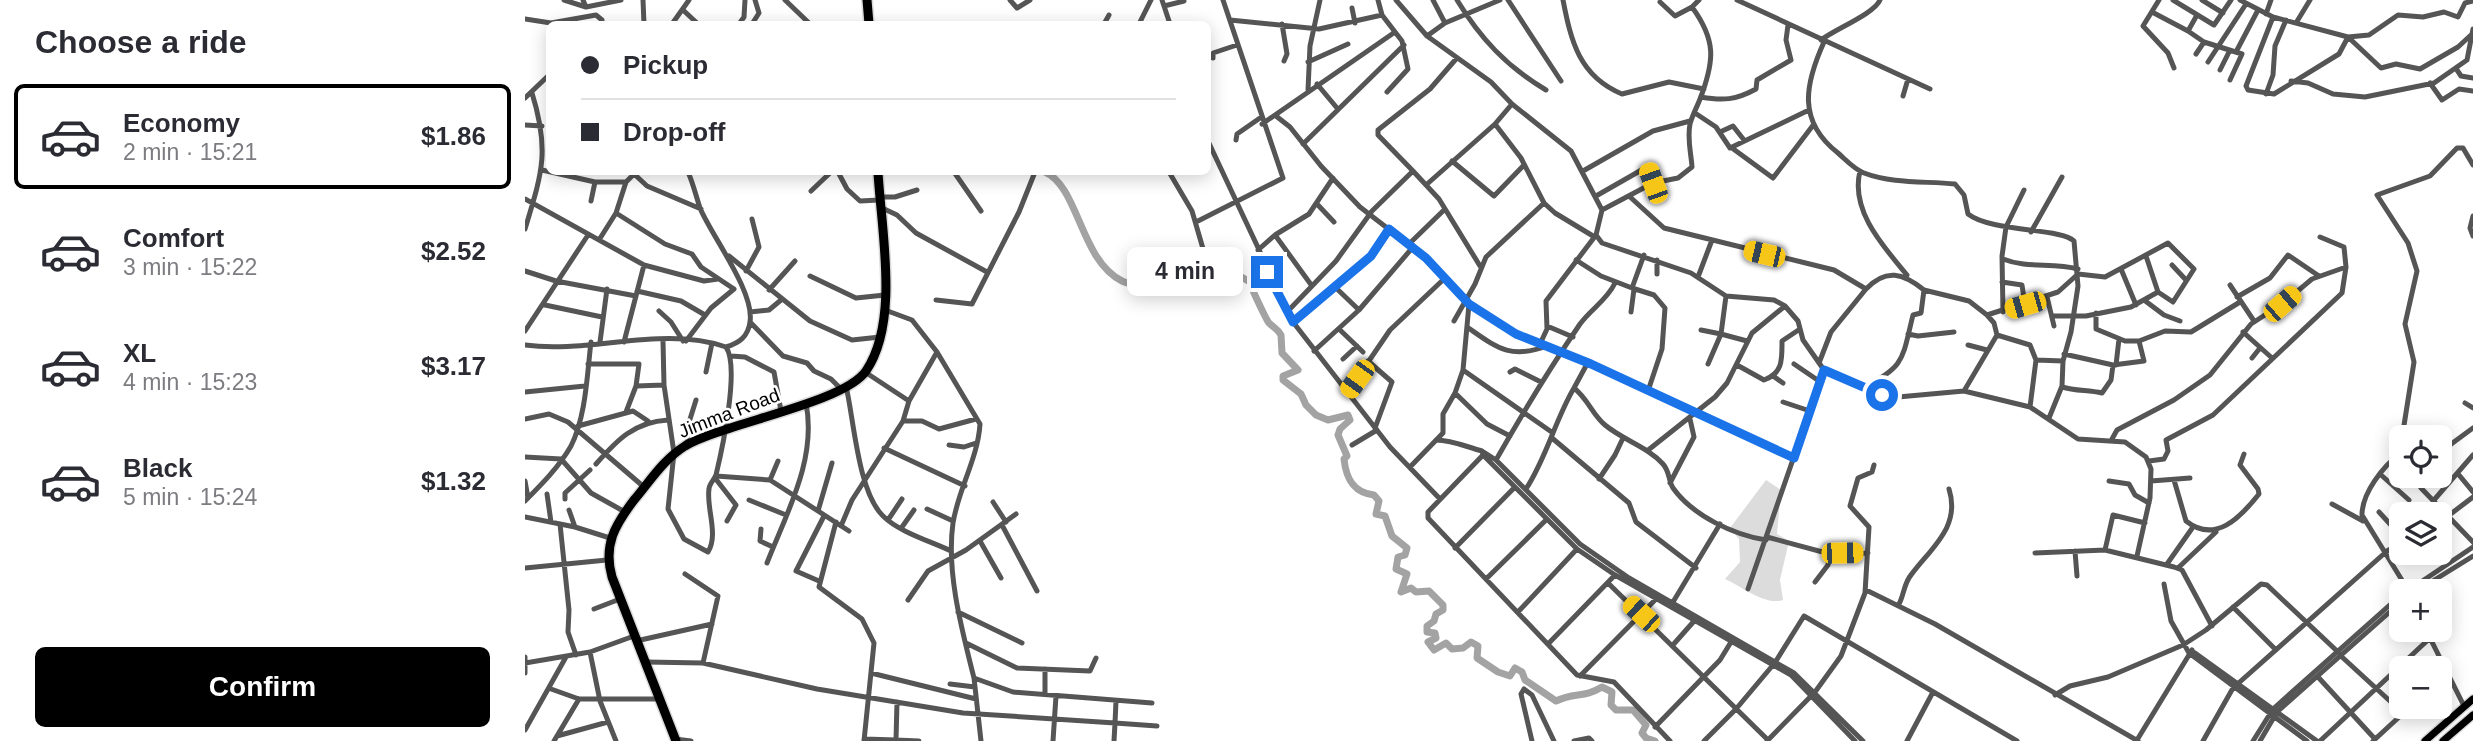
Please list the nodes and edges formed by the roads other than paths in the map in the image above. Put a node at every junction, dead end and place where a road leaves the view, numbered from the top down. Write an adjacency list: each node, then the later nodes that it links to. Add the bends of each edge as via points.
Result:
1 (564, 0): 37 (street)
2 (583, 0): 37 (street)
3 (621, 0): 37 (street)
4 (643, 0): 54 (street)
5 (689, 0): 40 (street)
6 (745, 0): 57 (street)
7 (755, 0): 58 (street, via 759,13)
8 (785, 0): 59 (street)
9 (867, 0): 60 (highway)
10 (1010, 0): 11 (street, via 1017,8)
11 (1030, 0)
12 (1151, 0): 62 (street)
13 (1223, 0): 50 (street)
14 (1320, 0): 71 (street)
15 (1378, 0): 46 (street)
16 (1396, 0): 75 (street)
17 (1433, 0): 66 (street)
18 (1457, 0): 47 (street)
19 (1500, 0): 47 (street)
20 (1508, 0): 97 (street)
21 (1563, 0): 101 (street, via 1575,51 1596,79 1622,94 1669,82)
22 (1699, 0): 38 (street)
23 (1737, 0): 70 (street)
24 (1880, 0): 77 (street)
25 (2159, 0): 42 (street)
26 (2173, 0): 48 (street)
27 (2202, 0): 43 (street)
28 (2231, 0): 43 (street)
29 (2240, 0): 36 (street)
30 (2271, 0): 44 (street)
31 (2310, 0): 67 (street)
32 (1184, 1): 35 (street)
33 (2473, 1): 76 (street, via 2465,3 2458,17 2444,12 2402,15 2369,35)
34 (1660, 2): 38 (street, via 1675,16)
35 (1163, 3): 63 (street)
36 (2246, 4): 41 (street); 82 (street)
37 (586, 7)
38 (1692, 7): 101 (street, via 1711,43)
39 (1352, 8): 65 (street)
40 (683, 10): 55 (street); 56 (street)
41 (2258, 10): 44 (street); 83 (street)
42 (2152, 12): 72 (street); 90 (street, via 2143,26 2168,53)
43 (2223, 13): 48 (street, via 2214,25)
44 (2266, 14): 49 (street)
45 (1109, 15): 61 (street)
46 (1382, 15): 65 (street); 73 (street)
47 (1466, 15): 66 (street); 104 (street, via 1516,72)
48 (2197, 15): 72 (street)
49 (2273, 17): 51 (street); 108 (street, via 2246,86)
50 (1230, 20): 69 (street); 80 (street)
51 (2286, 20): 67 (street); 108 (street)
52 (566, 21): 53 (street, via 596,15)
53 (602, 21)
54 (644, 21)
55 (674, 21)
56 (695, 21)
57 (741, 21)
58 (754, 21)
59 (807, 21)
60 (869, 21)
61 (1106, 21)
62 (1140, 21)
63 (1169, 21)
64 (526, 22): 68 (street)
65 (1355, 23): 71 (street)
66 (1445, 23): 75 (street)
67 (2296, 23): 76 (street)
68 (546, 24)
69 (1282, 24): 71 (street); 87 (street)
70 (1788, 25): 77 (street); 110 (street, via 1791,60 1758,80 1756,89 1724,101)
71 (1313, 29): 88 (street)
72 (2188, 31): 78 (street)
73 (1395, 32): 81 (street); 99 (street)
74 (2472, 32): 76 (street, via 2441,59 2415,69 2396,64 2381,68); 92 (street, via 2469,56)
75 (1427, 36): 86 (street)
76 (2348, 37): 98 (street, via 2339,54)
77 (1822, 41): 95 (street); 114 (street, via 1809,77)
78 (2204, 41): 82 (street); 84 (street)
79 (1348, 44): 88 (street)
80 (1237, 45): 85 (street, via 1213,53); 117 (street)
81 (1403, 45): 106 (street, via 1408,70); 113 (street)
82 (2219, 46): 83 (street); 89 (street)
83 (2233, 51): 91 (street); 96 (street, via 2242,55)
84 (2196, 54)
85 (1213, 58)
86 (1456, 59): 112 (street, via 1491,82); 134 (street, via 1430,89 1378,130)
87 (1284, 61)
88 (1308, 62): 103 (street)
89 (2208, 62)
90 (2174, 68)
91 (2220, 70)
92 (2457, 70): 94 (street, via 2461,76); 100 (street)
93 (546, 78): 107 (street)
94 (2473, 78)
95 (1908, 79): 102 (street); 109 (street)
96 (2230, 80)
97 (1560, 81)
98 (2291, 81): 100 (street, via 2356,98); 108 (street, via 2274,94)
99 (1317, 83): 103 (street); 113 (street)
100 (2430, 83): 105 (street, via 2442,100 2459,89)
101 (1704, 89): 110 (street)
102 (1930, 89)
103 (1308, 90): 116 (street)
104 (1545, 90)
105 (2473, 91)
106 (1387, 92)
107 (532, 93): 111 (street); 122 (street)
108 (2266, 94)
109 (1903, 96)
110 (1701, 97): 115 (street)
111 (525, 98)
112 (1511, 104): 119 (street); 135 (street, via 1571,151)
113 (1337, 108): 126 (street)
114 (1809, 110): 120 (street); 125 (street)
115 (1695, 113): 118 (street); 123 (street)
116 (1276, 116): 117 (street); 126 (street)
117 (1261, 121): 124 (street, via 1237,134); 159 (street, via 1283,178)
118 (1691, 121): 135 (street, via 1653,131); 151 (street, via 1688,148 1692,167 1674,180)
119 (1495, 124): 129 (street); 130 (street)
120 (1814, 124): 128 (street, via 1773,178); 136 (street, via 1826,145)
121 (525, 125): 122 (street)
122 (542, 126): 132 (street)
123 (1720, 132): 125 (street, via 1733,126); 128 (street)
124 (1236, 140)
125 (1744, 140): 128 (street)
126 (1303, 144): 148 (street)
127 (1211, 147): 159 (street)
128 (1731, 148)
129 (1452, 161): 130 (street, via 1495,195); 152 (street)
130 (1524, 165): 163 (street)
131 (2473, 165): 345 (street, via 2463,148 2457,148 2430,176 2377,195 2417,263 2405,324 2414,362)
132 (542, 170): 133 (street); 160 (street)
133 (546, 171)
134 (1413, 171): 152 (street); 170 (street)
135 (1583, 171): 156 (street)
136 (1860, 171): 175 (street, via 1919,184 1955,184 1970,216); 210 (street, via 1858,184 1867,218 1884,251)
137 (564, 175): 150 (street)
138 (631, 175): 149 (street)
139 (635, 175): 165 (street, via 647,186)
140 (689, 175): 165 (street)
141 (828, 175): 155 (street)
142 (840, 175): 162 (street, via 860,201)
143 (878, 175): 162 (highway)
144 (956, 175): 168 (street)
145 (1034, 175): 204 (street)
146 (1170, 175): 173 (street)
147 (2062, 177): 178 (street)
148 (1333, 178): 164 (street); 170 (street)
149 (626, 181): 150 (street); 169 (street)
150 (595, 182): 161 (street)
151 (1653, 183): 156 (street, via 1645,168); 157 (street)
152 (1426, 185): 166 (street)
153 (917, 190): 162 (street)
154 (2024, 190): 175 (street)
155 (811, 191)
156 (1596, 196): 167 (street)
157 (1629, 196): 167 (street); 185 (street, via 1664,228)
158 (525, 199): 160 (street)
159 (1237, 200): 173 (street); 187 (street)
160 (534, 201): 176 (street); 180 (street)
161 (591, 201)
162 (880, 201): 204 (street, via 916,233); 227 (highway)
163 (1544, 202): 182 (street); 198 (street)
164 (1317, 204): 174 (street); 179 (street)
165 (701, 209): 189 (street)
166 (1445, 209): 186 (street); 198 (street)
167 (1602, 210): 182 (street)
168 (981, 211)
169 (616, 213): 184 (street); 211 (street, via 666,244 692,254)
170 (1370, 215): 177 (street); 218 (street)
171 (2473, 216): 181 (street)
172 (752, 219): 202 (street, via 759,247)
173 (1196, 222): 191 (street)
174 (1333, 222)
175 (2006, 227): 178 (street); 192 (street)
176 (525, 229)
177 (1389, 229): 186 (street); 219 (street, via 1371,256)
178 (2031, 232): 203 (street, via 2073,239)
179 (1275, 234): 187 (street); 218 (street)
180 (588, 235): 184 (street); 213 (street)
181 (2473, 235)
182 (1595, 236): 188 (street, via 1602,243); 193 (street)
183 (2320, 237): 199 (street, via 2344,247)
184 (599, 240): 196 (street)
185 (1712, 240): 209 (street); 222 (street, via 1834,270)
186 (1411, 246): 208 (street); 240 (street)
187 (1258, 250): 243 (street)
188 (1644, 255): 194 (street); 221 (street)
189 (729, 256): 202 (street); 217 (street)
190 (2146, 256): 200 (street); 212 (street, via 2168,243 2194,267); 225 (street)
191 (1206, 259)
192 (2003, 259): 203 (street, via 2022,266 2062,265); 214 (street)
193 (1576, 260): 215 (street); 257 (street, via 1546,301)
194 (1657, 260): 205 (street); 209 (street)
195 (795, 261): 223 (street)
196 (644, 265): 211 (street, via 704,281); 226 (street)
197 (2172, 265): 212 (street)
198 (1481, 266): 234 (street)
199 (2346, 267): 207 (street); 294 (street, via 2342,293)
200 (2121, 269): 203 (street, via 2105,277); 237 (street)
201 (525, 271): 213 (street)
202 (746, 271): 223 (street)
203 (2078, 271): 229 (street); 247 (street)
204 (987, 272): 231 (street, via 970,305)
205 (1657, 274)
206 (810, 275): 227 (street, via 856,299)
207 (2319, 276): 233 (street, via 2288,255 2270,278); 254 (street)
208 (1445, 278): 234 (street); 297 (street, via 1397,323)
209 (1698, 278): 228 (street)
210 (1909, 278): 222 (street, via 1884,275); 224 (street)
211 (717, 279): 217 (street)
212 (2186, 280): 225 (street, via 2173,302)
213 (556, 281): 220 (street); 235 (street)
214 (2002, 282): 236 (street, via 2022,285); 245 (street)
215 (1615, 283): 221 (street); 270 (street)
216 (2230, 285): 233 (street)
217 (737, 286): 242 (street); 248 (street)
218 (1312, 286): 243 (street)
219 (1334, 286): 240 (street); 256 (street)
220 (607, 289): 226 (street); 251 (street)
221 (1633, 289): 244 (street); 321 (street, via 1654,295 1665,308 1662,349)
222 (1866, 289): 298 (street, via 1831,332)
223 (769, 290): 230 (street)
224 (1924, 290): 249 (street, via 1969,301); 267 (street, via 1921,313 1913,315)
225 (2158, 292): 232 (street)
226 (636, 294): 248 (street, via 681,301); 278 (street)
227 (885, 295): 239 (highway)
228 (1726, 296): 238 (street, via 1774,300); 266 (street)
229 (2047, 297): 236 (street); 250 (street)
230 (781, 300): 242 (street, via 769,310); 269 (street, via 843,338)
231 (936, 300)
232 (2144, 300): 237 (street); 253 (street)
233 (2238, 300): 254 (street); 275 (street, via 2191,332 2165,331)
234 (1467, 303): 252 (street); 259 (street); 281 (street)
235 (545, 305): 251 (street); 263 (street)
236 (2025, 305): 245 (street)
237 (2136, 305): 246 (street)
238 (1785, 306): 261 (street); 274 (street)
239 (885, 310): 269 (highway); 288 (street, via 908,317)
240 (1359, 310): 260 (street)
241 (659, 311): 273 (street)
242 (750, 312): 255 (street)
243 (1287, 312): 256 (street)
244 (1631, 312)
245 (2003, 312): 249 (street)
246 (2096, 313): 247 (street); 271 (street, via 2096,329)
247 (2074, 314): 250 (street); 292 (street)
248 (705, 315): 273 (street)
249 (1987, 315): 268 (street)
250 (2052, 316): 258 (street)
251 (602, 317): 277 (street)
252 (1454, 321)
253 (2180, 321)
254 (2254, 321): 264 (street)
255 (750, 322): 284 (street, via 742,340); 317 (street, via 783,356 807,363)
256 (1293, 322): 287 (street)
257 (1547, 326): 270 (street); 281 (street)
258 (2054, 326)
259 (1467, 327): 281 (street, via 1506,351 1529,351); 305 (street)
260 (1339, 329): 283 (street); 287 (street)
261 (1800, 329): 298 (street); 310 (street, via 1781,341 1782,360)
262 (1701, 330): 266 (street)
263 (525, 331)
264 (2243, 331): 285 (street); 353 (street, via 2210,375 2117,430)
265 (1954, 332): 267 (street)
266 (1721, 334): 274 (street); 300 (street)
267 (1908, 334): 320 (street, via 1897,368)
268 (1997, 335): 286 (street); 296 (street, via 2030,345)
269 (880, 337): 308 (highway)
270 (1573, 337): 290 (street)
271 (2119, 339): 275 (street); 304 (street)
272 (663, 341): 273 (street); 278 (street); 316 (street)
273 (685, 341): 279 (street)
274 (1747, 341): 303 (street)
275 (2139, 341): 304 (street, via 2144,361)
276 (591, 342): 277 (street); 280 (street); 302 (street)
277 (600, 342): 278 (street)
278 (624, 342)
279 (712, 343): 284 (street); 307 (street)
280 (525, 345)
281 (1543, 345): 290 (street)
282 (1968, 345): 286 (street)
283 (1357, 346): 289 (street); 295 (street)
284 (726, 347): 291 (street)
285 (2260, 348): 293 (street); 294 (street)
286 (1987, 350): 322 (street)
287 (1314, 351): 324 (street)
288 (937, 352): 327 (street); 340 (street)
289 (1363, 352)
290 (1563, 353): 299 (street); 311 (street)
291 (731, 356): 333 (street, via 745,357 774,372); 348 (street)
292 (2064, 358): 296 (street); 304 (street); 318 (street)
293 (2252, 358)
294 (2272, 358): 372 (street, via 2213,415 2167,439 2164,459)
295 (1343, 359)
296 (2036, 360): 331 (street)
297 (1368, 361): 324 (street); 349 (street, via 1392,382)
298 (1819, 363): 306 (street)
299 (1587, 364): 319 (street); 321 (street)
300 (1708, 364)
301 (1794, 364): 312 (street)
302 (588, 365): 314 (street); 315 (street, via 637,363)
303 (1737, 365): 310 (street, via 1764,380); 336 (street, via 1715,397)
304 (2115, 365): 318 (street, via 2102,393)
305 (1463, 370): 325 (street); 337 (street)
306 (1824, 370): 312 (street); 320 (street)
307 (706, 372)
308 (865, 372): 317 (highway, Jimma Road); 327 (street)
309 (1510, 372): 311 (street, via 1515,369)
310 (1773, 376): 313 (street)
311 (1541, 382): 337 (street)
312 (1819, 382): 334 (street)
313 (1783, 383)
314 (585, 386): 323 (street); 346 (street)
315 (636, 386): 316 (street); 335 (street)
316 (664, 386): 342 (street)
317 (843, 387): 329 (highway, Jimma Road); 383 (street)
318 (2062, 387): 338 (street)
319 (1574, 388): 351 (street); 352 (street, via 1600,420)
320 (1863, 388): 322 (street, via 1898,397)
321 (1648, 391): 336 (street)
322 (1964, 391): 331 (street)
323 (525, 392)
324 (1347, 393): 349 (street)
325 (1455, 393): 350 (street, via 1487,424); 354 (street, via 1443,414 1444,432)
326 (696, 400): 357 (street, via 686,432)
327 (909, 401): 344 (street)
328 (1783, 402): 334 (street)
329 (806, 403): 333 (highway, Jimma Road); 399 (street, via 810,435)
330 (2465, 403): 332 (street)
331 (2030, 407): 338 (street)
332 (2473, 408)
333 (781, 411): 348 (highway, Jimma Road)
334 (1810, 411): 368 (street)
335 (626, 412): 343 (street, via 637,412); 346 (street)
336 (1696, 413): 341 (street); 368 (street)
337 (1522, 414): 350 (street); 351 (street)
338 (2049, 418): 353 (street, via 2078,439)
339 (525, 419): 346 (street, via 549,414)
340 (976, 419): 344 (street, via 939,429 922,421); 355 (street, via 980,426)
341 (1690, 419): 361 (street); 391 (street, via 1694,437)
342 (668, 420): 343 (street); 362 (street)
343 (648, 421): 364 (street, via 631,428)
344 (903, 421): 360 (street)
345 (2404, 425)
346 (577, 428): 364 (street); 369 (street)
347 (2473, 428): 356 (street)
348 (725, 429): 357 (highway, Jimma Road); 381 (street)
349 (1376, 429): 359 (street); 377 (street)
350 (1510, 436): 370 (street)
351 (1553, 436): 384 (street); 396 (street)
352 (1623, 438): 361 (street); 384 (street)
353 (2112, 439): 372 (street, via 2125,442)
354 (1436, 440): 363 (street, via 1450,440); 377 (street)
355 (976, 443): 358 (street); 392 (street)
356 (2452, 443)
357 (688, 444): 362 (highway, Jimma Road)
358 (949, 445)
359 (1352, 445)
360 (884, 448): 383 (street); 392 (street)
361 (1647, 451): 391 (street, via 1664,464)
362 (674, 453): 381 (street, via 668,509 684,539 706,552 712,527 709,489); 393 (highway, Jimma Road)
363 (1484, 453): 370 (street); 394 (street); 403 (street)
364 (604, 454): 373 (street); 393 (street)
365 (2243, 454): 439 (street, via 2240,465 2259,495)
366 (2473, 455): 380 (street)
367 (525, 457): 369 (street)
368 (1794, 458): 443 (street)
369 (561, 459): 385 (street); 404 (street)
370 (1496, 460): 396 (street)
371 (778, 461): 386 (street)
372 (2149, 461): 390 (street)
373 (596, 464)
374 (832, 464): 414 (street)
375 (1874, 465): 453 (street, via 1872,472 1858,478 1850,506 1869,527)
376 (2389, 465): 379 (street)
377 (1410, 467): 403 (street)
378 (590, 470): 385 (street)
379 (2380, 474): 406 (street); 427 (street, via 2363,502)
380 (2459, 475): 400 (street); 407 (street)
381 (715, 477): 386 (street); 425 (street, via 736,506)
382 (2190, 478): 387 (street)
383 (866, 479): 423 (street, via 878,510); 432 (street)
384 (1599, 479): 466 (street, via 1629,503 1636,522)
385 (579, 480): 401 (street, via 565,493); 415 (street, via 591,493)
386 (770, 480): 399 (street)
387 (2174, 480): 390 (street); 437 (street, via 2182,516)
388 (525, 481): 404 (street)
389 (2109, 481): 409 (street, via 2129,484)
390 (2151, 481): 409 (street)
391 (1670, 482): 434 (street, via 1693,507)
392 (965, 486): 426 (street)
393 (644, 488): 415 (highway, Jimma Road)
394 (1514, 488): 422 (street); 448 (street)
395 (2424, 488): 407 (street)
396 (1526, 489): 442 (street)
397 (1949, 489): 487 (street, via 1953,503 1949,522 1928,557 1909,577)
398 (547, 494): 428 (street)
399 (795, 494): 414 (street); 419 (street)
400 (2473, 494): 417 (street)
401 (565, 499)
402 (902, 499): 423 (street)
403 (1440, 499): 448 (street, via 1427,516)
404 (527, 500)
405 (749, 500): 419 (street)
406 (2409, 500)
407 (2434, 500)
408 (993, 502): 433 (street)
409 (2149, 503): 429 (street)
410 (2333, 504): 427 (street)
411 (927, 509): 426 (street)
412 (569, 510): 435 (street)
413 (914, 510): 436 (street)
414 (818, 511): 420 (street)
415 (625, 512): 441 (highway, Jimma Road)
416 (2379, 512): 430 (street)
417 (2452, 512)
418 (1016, 514): 433 (street)
419 (786, 515): 446 (street)
420 (824, 516): 432 (street); 476 (street, via 796,571)
421 (525, 517): 428 (street)
422 (1546, 519): 442 (street); 472 (street)
423 (888, 520): 436 (street)
424 (2452, 520): 444 (street)
425 (727, 521)
426 (953, 521): 455 (street)
427 (2363, 521): 452 (street)
428 (551, 522): 431 (street)
429 (2145, 523): 450 (street, via 2112,516); 457 (street)
430 (2389, 523)
431 (560, 524): 435 (street); 464 (street)
432 (838, 524): 440 (street); 476 (street)
433 (1004, 524): 445 (street); 482 (street)
434 (1720, 524): 443 (street, via 1745,537); 466 (street)
435 (575, 527): 441 (street)
436 (902, 527): 455 (street)
437 (2193, 527): 439 (street); 462 (street)
438 (761, 529): 446 (street, via 760,541)
439 (2220, 529): 467 (street)
440 (849, 531)
441 (610, 538): 459 (highway, Jimma Road)
442 (1570, 538): 449 (street); 486 (street)
443 (1766, 539): 456 (street); 480 (street)
444 (2472, 540)
445 (980, 541): 455 (street); 471 (street)
446 (773, 547): 461 (street)
447 (2473, 547): 460 (street)
448 (1455, 548): 472 (street)
449 (1577, 549): 469 (street); 493 (street)
450 (2105, 550): 451 (street); 457 (street)
451 (2075, 551): 454 (street); 470 (street)
452 (2387, 551): 473 (street); 496 (street)
453 (1868, 553): 456 (street); 481 (street)
454 (2035, 553)
455 (952, 554): 485 (street, via 928,571); 492 (street)
456 (1830, 554): 477 (street)
457 (2137, 556): 462 (street)
458 (2473, 556): 475 (street)
459 (607, 560): 464 (street); 483 (highway, Jimma Road)
460 (2452, 561)
461 (767, 563)
462 (2167, 564): 467 (street)
463 (2446, 565): 474 (street)
464 (564, 567): 465 (street); 512 (street, via 568,632)
465 (525, 568)
466 (1696, 568): 486 (street)
467 (2178, 568): 498 (street)
468 (685, 574): 497 (street, via 717,594)
469 (1615, 575): 478 (street); 484 (street)
470 (2077, 576)
471 (1001, 578)
472 (1486, 579): 493 (street)
473 (2403, 579)
474 (2427, 579)
475 (2432, 579)
476 (819, 581): 522 (street, via 820,589 866,625 875,647)
477 (1815, 582)
478 (1608, 583): 494 (street); 505 (street)
479 (2164, 584): 506 (street, via 2171,621)
480 (1748, 589)
481 (1865, 590): 487 (street); 500 (street)
482 (1037, 591)
483 (620, 599): 489 (street); 499 (highway, Jimma Road)
484 (1656, 599): 491 (street); 494 (street)
485 (908, 600)
486 (1673, 602): 491 (street)
487 (1899, 604): 536 (street)
488 (2233, 607): 496 (street, via 2264,584); 498 (street); 508 (street)
489 (594, 609)
490 (2389, 610): 511 (street)
491 (1683, 611): 495 (street); 518 (street)
492 (958, 612): 503 (street); 504 (street)
493 (1518, 612): 505 (street)
494 (1641, 614): 507 (street); 523 (street)
495 (1695, 620): 501 (street); 507 (street)
496 (2307, 622): 508 (street); 511 (street)
497 (712, 624): 499 (street); 517 (street)
498 (2212, 626): 506 (street)
499 (635, 639): 509 (street); 516 (highway, Jimma Road)
500 (1846, 641): 518 (street, via 1804,616); 533 (street); 535 (street, via 1841,656)
501 (1731, 642): 518 (street); 526 (street)
502 (2426, 642): 531 (street)
503 (965, 643): 520 (street, via 1017,668); 525 (street)
504 (1022, 643)
505 (1548, 644): 523 (street)
506 (2183, 644): 510 (street); 536 (street)
507 (1672, 646): 526 (street)
508 (2276, 650): 529 (street)
509 (590, 652): 512 (street); 544 (street)
510 (2191, 652): 529 (street); 570 (street)
511 (2340, 654): 519 (street); 531 (street)
512 (576, 655): 513 (street)
513 (566, 657): 515 (street); 532 (street)
514 (1096, 658): 520 (street, via 1090,671)
515 (525, 661): 521 (street)
516 (646, 662): 517 (street); 540 (highway, Jimma Road)
517 (702, 663): 538 (street)
518 (1775, 663): 535 (street, via 1801,678); 549 (street)
519 (2330, 663): 524 (street); 552 (street)
520 (1045, 669): 534 (street)
521 (525, 673)
522 (871, 673): 538 (street); 541 (street)
523 (1580, 676): 561 (street, via 1614,682)
524 (2318, 677): 550 (street); 552 (street)
525 (974, 678): 530 (street); 534 (street, via 1013,692)
526 (1703, 678): 549 (street); 561 (street)
527 (2452, 683): 548 (street)
528 (950, 684): 530 (street)
529 (2236, 686): 552 (street); 587 (street)
530 (975, 687): 541 (street)
531 (2376, 687): 543 (street); 550 (street)
532 (551, 689): 539 (street); 553 (street)
533 (1933, 692): 585 (street); 586 (street)
534 (1045, 694): 537 (street)
535 (1813, 694): 568 (street); 569 (street); 584 (street)
536 (2055, 695): 570 (street)
537 (1056, 696): 545 (street); 556 (street)
538 (866, 698): 546 (street); 566 (street)
539 (579, 699): 544 (street); 563 (street)
540 (660, 699): 544 (street); 565 (highway, Jimma Road)
541 (976, 699): 554 (street)
542 (2473, 699): 548 (main road)
543 (2389, 700)
544 (600, 701): 558 (street)
545 (1116, 701): 547 (street); 559 (street)
546 (897, 702): 554 (street); 567 (street)
547 (1152, 703)
548 (2464, 706): 591 (main road)
549 (1736, 709): 568 (street); 583 (street)
550 (2350, 711): 571 (street); 590 (street)
551 (525, 712): 553 (street)
552 (2274, 713): 564 (street); 588 (street); 589 (street)
553 (534, 715): 562 (street)
554 (977, 715): 556 (street); 575 (street)
555 (2473, 715): 592 (main road)
556 (1054, 719): 559 (street); 576 (street)
557 (2397, 719): 571 (street)
558 (608, 722): 563 (street); 572 (street)
559 (1115, 723): 560 (street); 577 (street)
560 (1157, 726)
561 (1655, 727): 582 (street)
562 (525, 730)
563 (556, 738)
564 (2305, 738): 590 (street)
565 (675, 740): 573 (street)
566 (864, 740): 567 (street)
567 (896, 740): 574 (street)
568 (1768, 740)
569 (1851, 740)
570 (2137, 740)
571 (2374, 740)
572 (616, 741)
573 (691, 741)
574 (921, 741)
575 (981, 741)
576 (1053, 741)
577 (1114, 741)
578 (1532, 741): 579 (street, via 1521,694 1524,689 1532,695)
579 (1554, 741)
580 (1574, 741): 581 (street)
581 (1592, 741)
582 (1670, 741)
583 (1704, 741)
584 (1863, 741)
585 (1906, 741)
586 (2017, 741)
587 (2203, 741)
588 (2253, 741)
589 (2260, 741)
590 (2319, 741)
591 (2425, 741)
592 (2443, 741)

